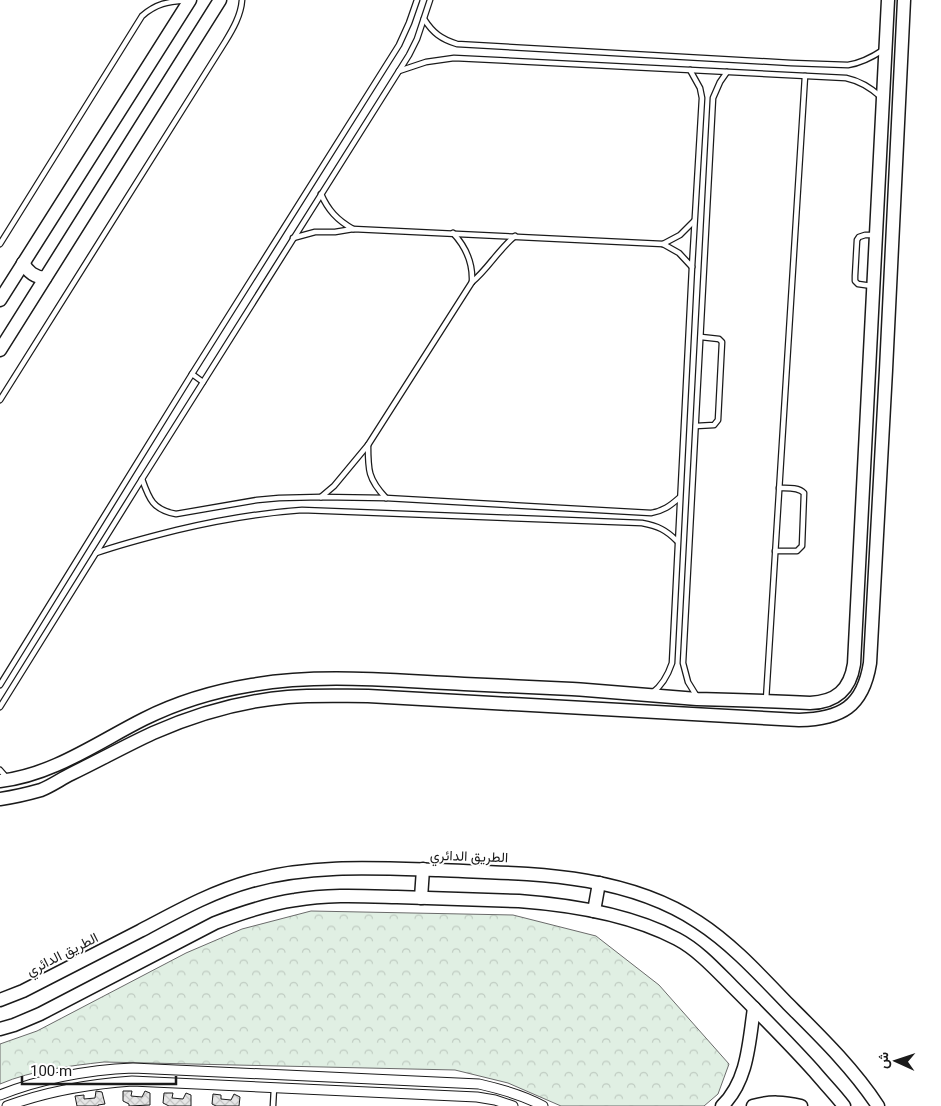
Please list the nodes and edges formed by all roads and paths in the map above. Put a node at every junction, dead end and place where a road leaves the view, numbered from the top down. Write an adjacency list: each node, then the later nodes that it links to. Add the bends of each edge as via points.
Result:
1 (190, 0): 31 (lane, via 161,4 142,16); 33 (street)
2 (220, 0): 35 (street)
3 (242, 0): 46 (lane, via 235,25 225,42)
4 (416, 0): 44 (lane, via 399,45)
5 (430, 0): 8 (lane)
6 (888, 0): 9 (street)
7 (904, 0): 22 (street)
8 (424, 19): 10 (lane, via 438,36 457,44); 16 (lane, via 417,39)
9 (886, 48): 13 (lane, via 857,64); 20 (street)
10 (571, 50): 11 (lane); 12 (lane)
11 (608, 52): 13 (lane); 14 (lane)
12 (570, 63): 14 (lane); 16 (lane, via 454,58 426,62)
13 (791, 63): 18 (lane)
14 (608, 65): 15 (lane)
15 (690, 70): 17 (lane); 25 (lane, via 702,98)
16 (398, 72): 23 (lane)
17 (727, 72): 18 (lane); 24 (lane, via 713,98)
18 (791, 75): 19 (lane)
19 (805, 76): 20 (lane, via 857,80); 52 (lane)
20 (883, 99): 21 (street)
21 (880, 162): 22 (street); 28 (street)
22 (896, 163): 43 (street)
23 (321, 194): 26 (lane, via 330,211); 30 (lane)
24 (707, 217): 25 (lane); 40 (lane)
25 (694, 219): 32 (lane, via 680,235); 34 (lane)
26 (353, 229): 27 (lane); 30 (lane, via 315,232)
27 (453, 233): 29 (lane); 36 (lane, via 468,255)
28 (876, 235): 37 (street); 37 (lane, via 858,237 855,276 858,284)
29 (515, 236): 32 (lane); 36 (lane)
30 (293, 238): 45 (lane)
31 (0, 244)
32 (663, 244): 34 (lane)
33 (23, 263): 35 (street, via 32,274); 38 (street)
34 (692, 266): 49 (lane)
35 (45, 278): 39 (street)
36 (472, 282): 48 (lane)
37 (874, 286): 42 (street)
38 (0, 300)
39 (4, 333): 41 (street)
40 (701, 337): 47 (lane); 47 (lane, via 722,342 718,420 714,425)
41 (0, 350)
42 (870, 370): 43 (street); 63 (street, via 853,675 848,685 832,700 821,703)
43 (886, 370): 66 (street, via 868,677 854,702 831,717 817,720)
44 (192, 374): 45 (lane); 59 (lane)
45 (203, 382): 51 (lane)
46 (0, 400)
47 (696, 426): 50 (lane)
48 (368, 445): 53 (lane); 54 (lane, via 372,481)
49 (681, 470): 50 (lane); 55 (lane)
50 (693, 470): 62 (lane, via 683,663 688,682)
51 (142, 479): 53 (lane, via 151,501 166,513 257,500); 58 (lane)
52 (779, 488): 57 (lane); 57 (lane, via 797,489 804,493 802,546 797,551)
53 (321, 497): 54 (lane)
54 (386, 498): 55 (lane, via 651,513 666,509)
55 (679, 498): 56 (lane)
56 (677, 540): 58 (lane, via 660,527 642,523 302,510 216,521); 61 (lane, via 672,663 664,682)
57 (775, 551): 63 (lane)
58 (96, 553): 64 (lane)
59 (0, 684)
60 (571, 689): 61 (street); 65 (street); 67 (street, via 316,678 279,681 224,691 173,707)
61 (649, 696): 62 (street)
62 (698, 699): 63 (street)
63 (766, 701): 66 (street)
64 (0, 707)
65 (570, 707): 66 (street); 69 (street, via 368,696 260,700 178,723)
66 (764, 719)
67 (70, 759): 69 (street); 70 (street, via 37,773)
68 (0, 770): 70 (lane)
69 (75, 772): 71 (street, via 43,789)
70 (5, 781)
71 (0, 799)
72 (422, 869): 73 (street, الطريق الدائري, via 546,875); 74 (street); 76 (street, الطريق الدائري, via 302,870 251,881 202,899)
73 (599, 883): 75 (street); 89 (street, الطريق الدائري, via 634,891 667,904 726,943 824,1040)
74 (421, 898): 75 (street, via 527,902); 78 (street, via 325,896 297,899 242,913 215,923 40,1014)
75 (594, 911): 77 (street, via 624,918 678,940 702,958)
76 (0, 1000)
77 (754, 1008): 85 (street, via 745,1065 736,1088); 88 (street)
78 (0, 1029)
79 (274, 1088): 81 (street, via 132,1081 77,1087); 82 (lane); 83 (street, via 477,1097)
80 (0, 1095): 84 (street, via 65,1076 133,1068 479,1084 518,1094)
81 (7, 1106)
82 (273, 1106)
83 (513, 1106)
84 (543, 1106)
85 (722, 1106)
86 (753, 1106): 87 (street, via 776,1102)
87 (801, 1106)
88 (844, 1106)
89 (878, 1106)

